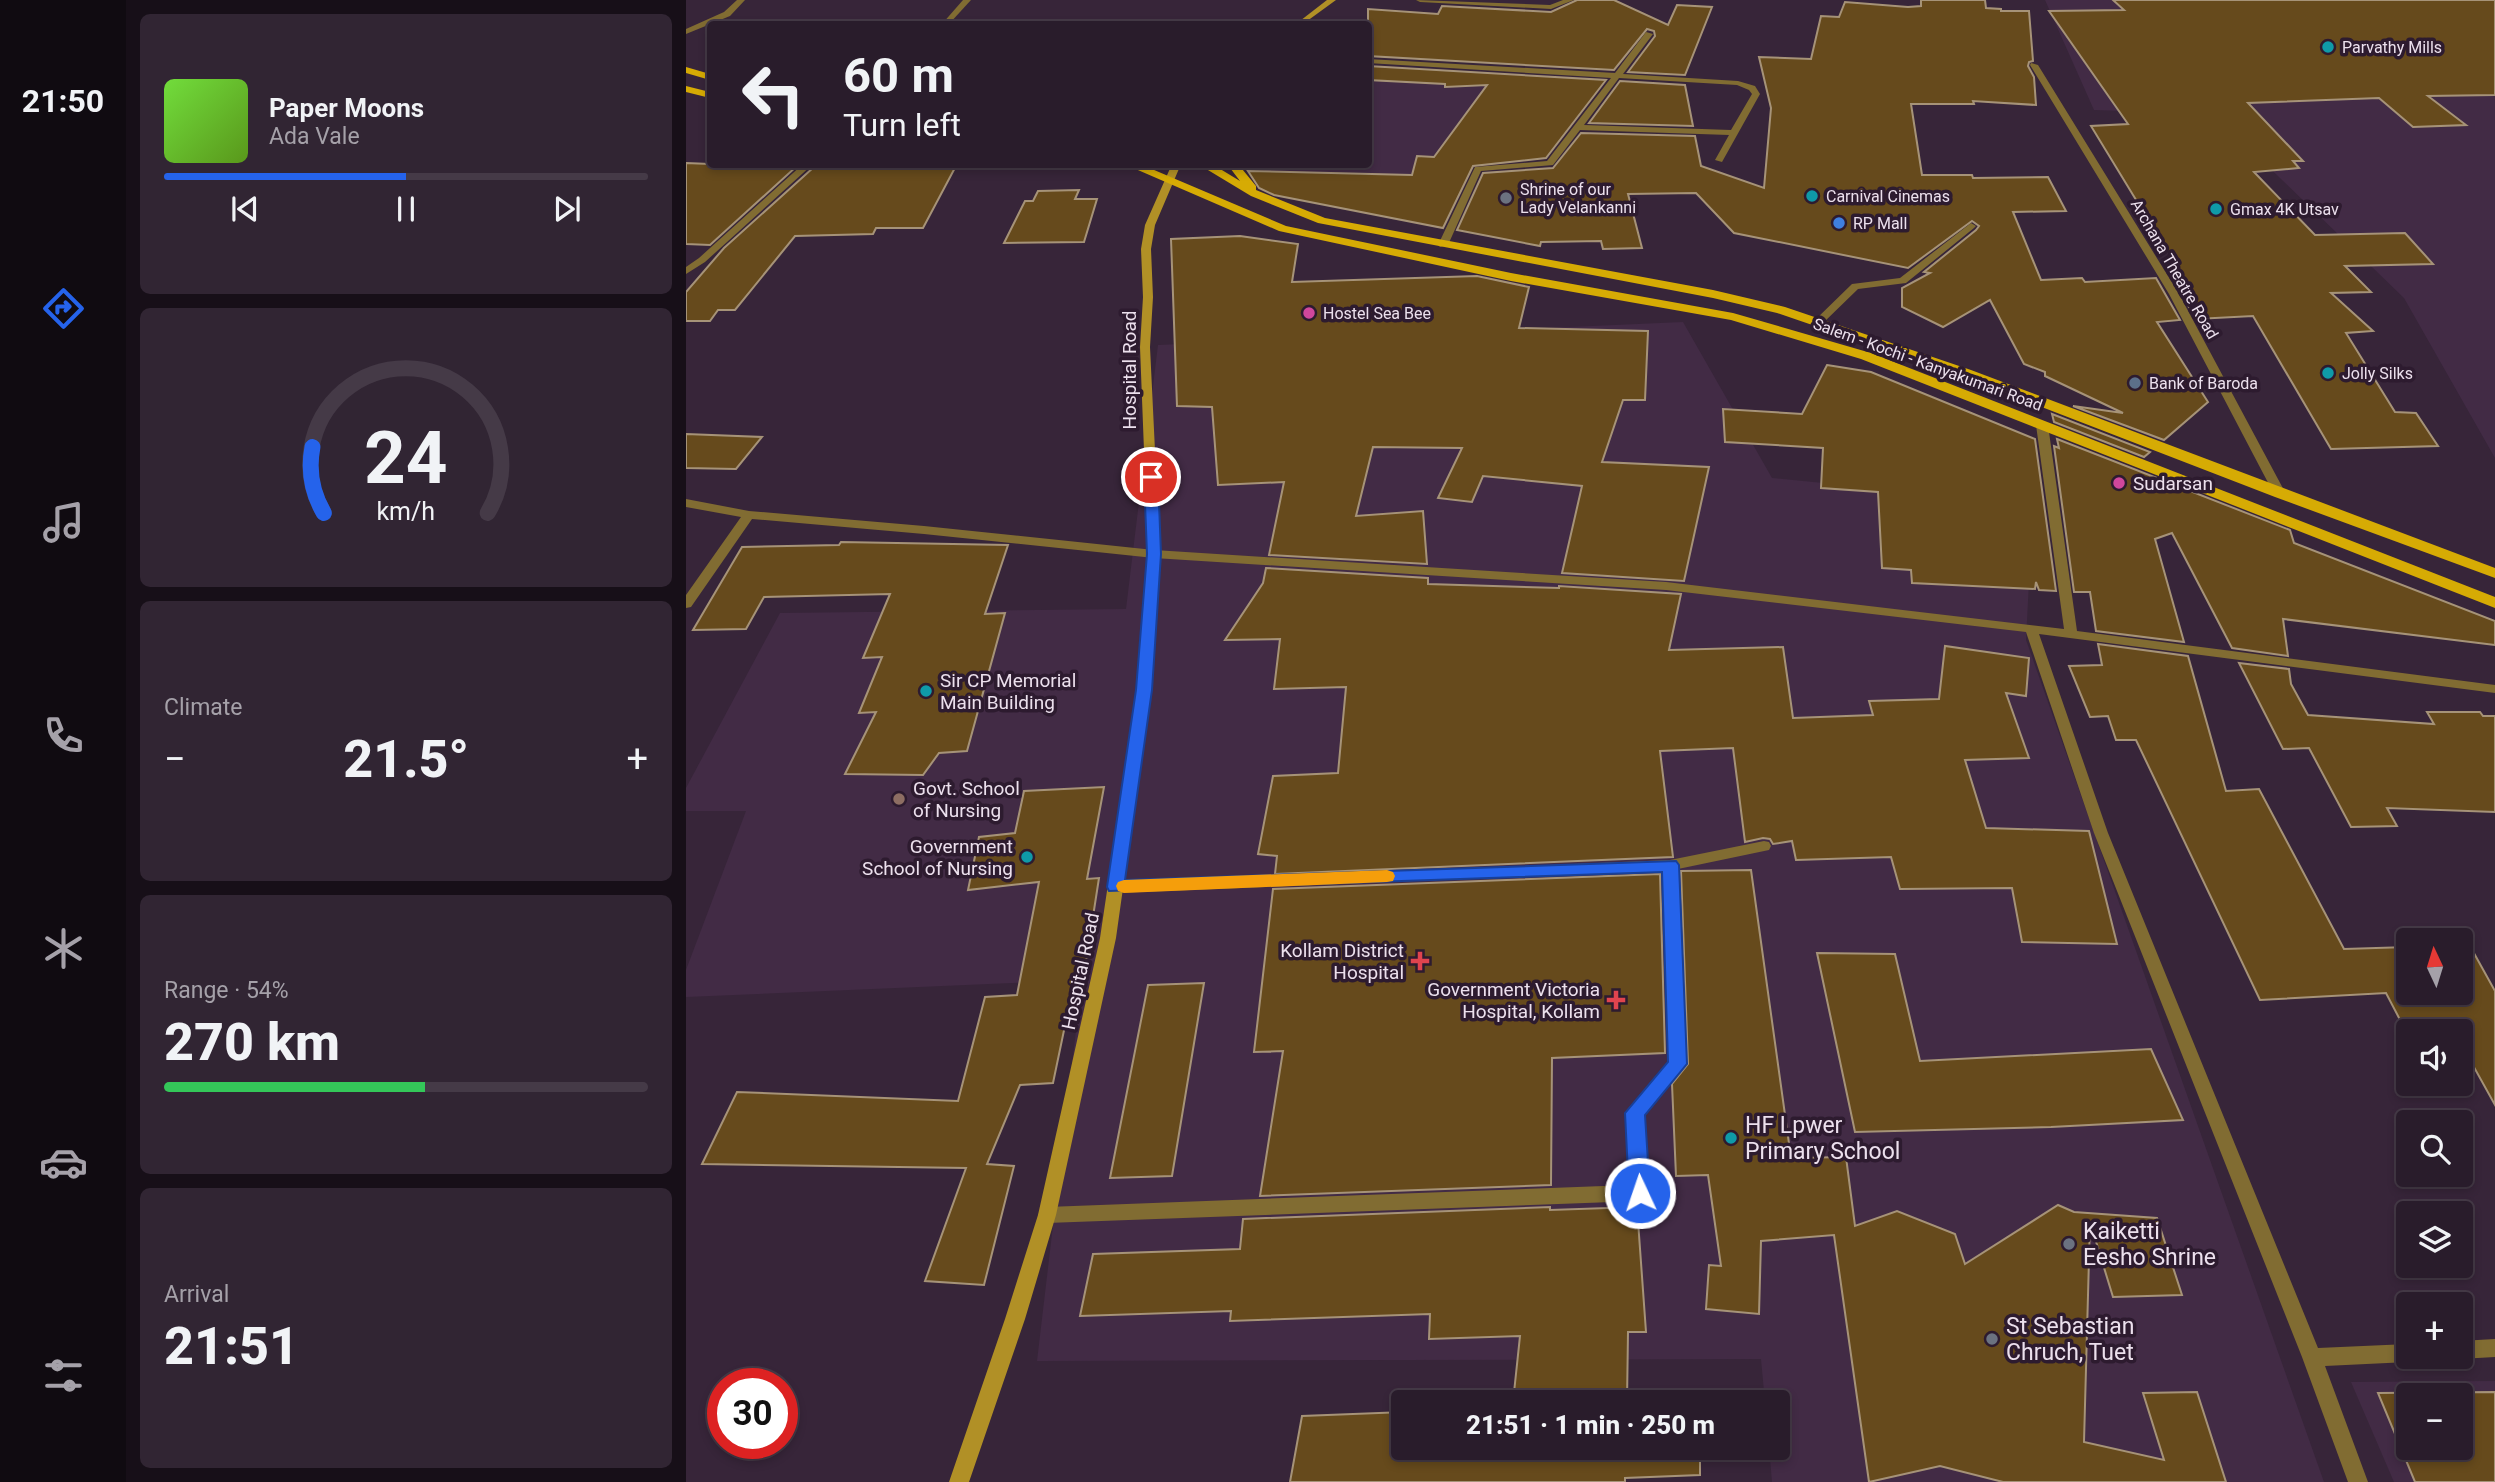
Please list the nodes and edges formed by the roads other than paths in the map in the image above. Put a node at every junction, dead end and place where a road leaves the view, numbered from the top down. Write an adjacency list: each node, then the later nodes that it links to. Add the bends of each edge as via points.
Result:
1 (741, 0): 6 (street)
2 (967, 0): 7 (street)
3 (1332, 0): 8 (main road)
4 (1420, 0): 5 (street, via 1550,7)
5 (1570, 0)
6 (711, 21)
7 (948, 21)
8 (1303, 21)
9 (707, 23): 10 (street)
10 (686, 32)
11 (1648, 34): 15 (street)
12 (1372, 61): 15 (street)
13 (2034, 65): 34 (street, Archana Theatre Road, via 2174,294)
14 (686, 70): 16 (main road)
15 (1619, 75): 19 (street); 20 (street, via 1727,81 1752,89 1756,94)
16 (707, 76)
17 (686, 89): 18 (main road)
18 (707, 94)
19 (1577, 127): 20 (street); 30 (street, via 1550,163 1478,169)
20 (1735, 133): 21 (street)
21 (1719, 160)
22 (804, 168): 31 (street)
23 (1140, 168): 27 (main road, Salem - Kochi - Kanyakumari Road)
24 (1175, 168): 27 (main road, Hospital Road)
25 (1210, 168): 28 (main road, Salem - Kochi - Kanyakumari Road)
26 (1236, 168): 28 (main road)
27 (1169, 179): 33 (main road, Salem - Kochi - Kanyakumari Road, via 1283,229 1733,317 1811,338); 37 (main road, Hospital Road, via 1150,225 1146,249 1145,347)
28 (1255, 194): 30 (main road, Salem - Kochi - Kanyakumari Road, via 1322,221)
29 (1971, 226): 32 (street, via 1903,281 1855,286)
30 (1443, 245): 32 (main road, Salem - Kochi - Kanyakumari Road, via 1713,295)
31 (686, 271)
32 (1818, 322): 34 (main road, Salem - Kochi - Kanyakumari Road, via 1966,373)
33 (2042, 425): 39 (main road, Salem - Kochi - Kanyakumari Road); 42 (street)
34 (2280, 494): 38 (main road, Salem - Kochi - Kanyakumari Road)
35 (686, 503): 36 (street)
36 (749, 515): 37 (street); 40 (street)
37 (1154, 554): 41 (street, via 1666,586); 46 (main road, Hospital Road, via 1144,690)
38 (2495, 573)
39 (2495, 603)
40 (686, 604)
41 (2031, 629): 42 (street); 51 (street, via 2101,833)
42 (2071, 635): 43 (street)
43 (2495, 689)
44 (1764, 846): 45 (street)
45 (1670, 865): 46 (street); 47 (street, via 1677,1064 1635,1113 1640,1193)
46 (1115, 887): 47 (main road, Hospital Road)
47 (1047, 1215): 52 (main road, Hospital Road)
48 (2495, 1349): 49 (street)
49 (2473, 1350)
50 (2396, 1354): 51 (street)
51 (2312, 1357): 53 (street)
52 (959, 1482)
53 (2358, 1482)

